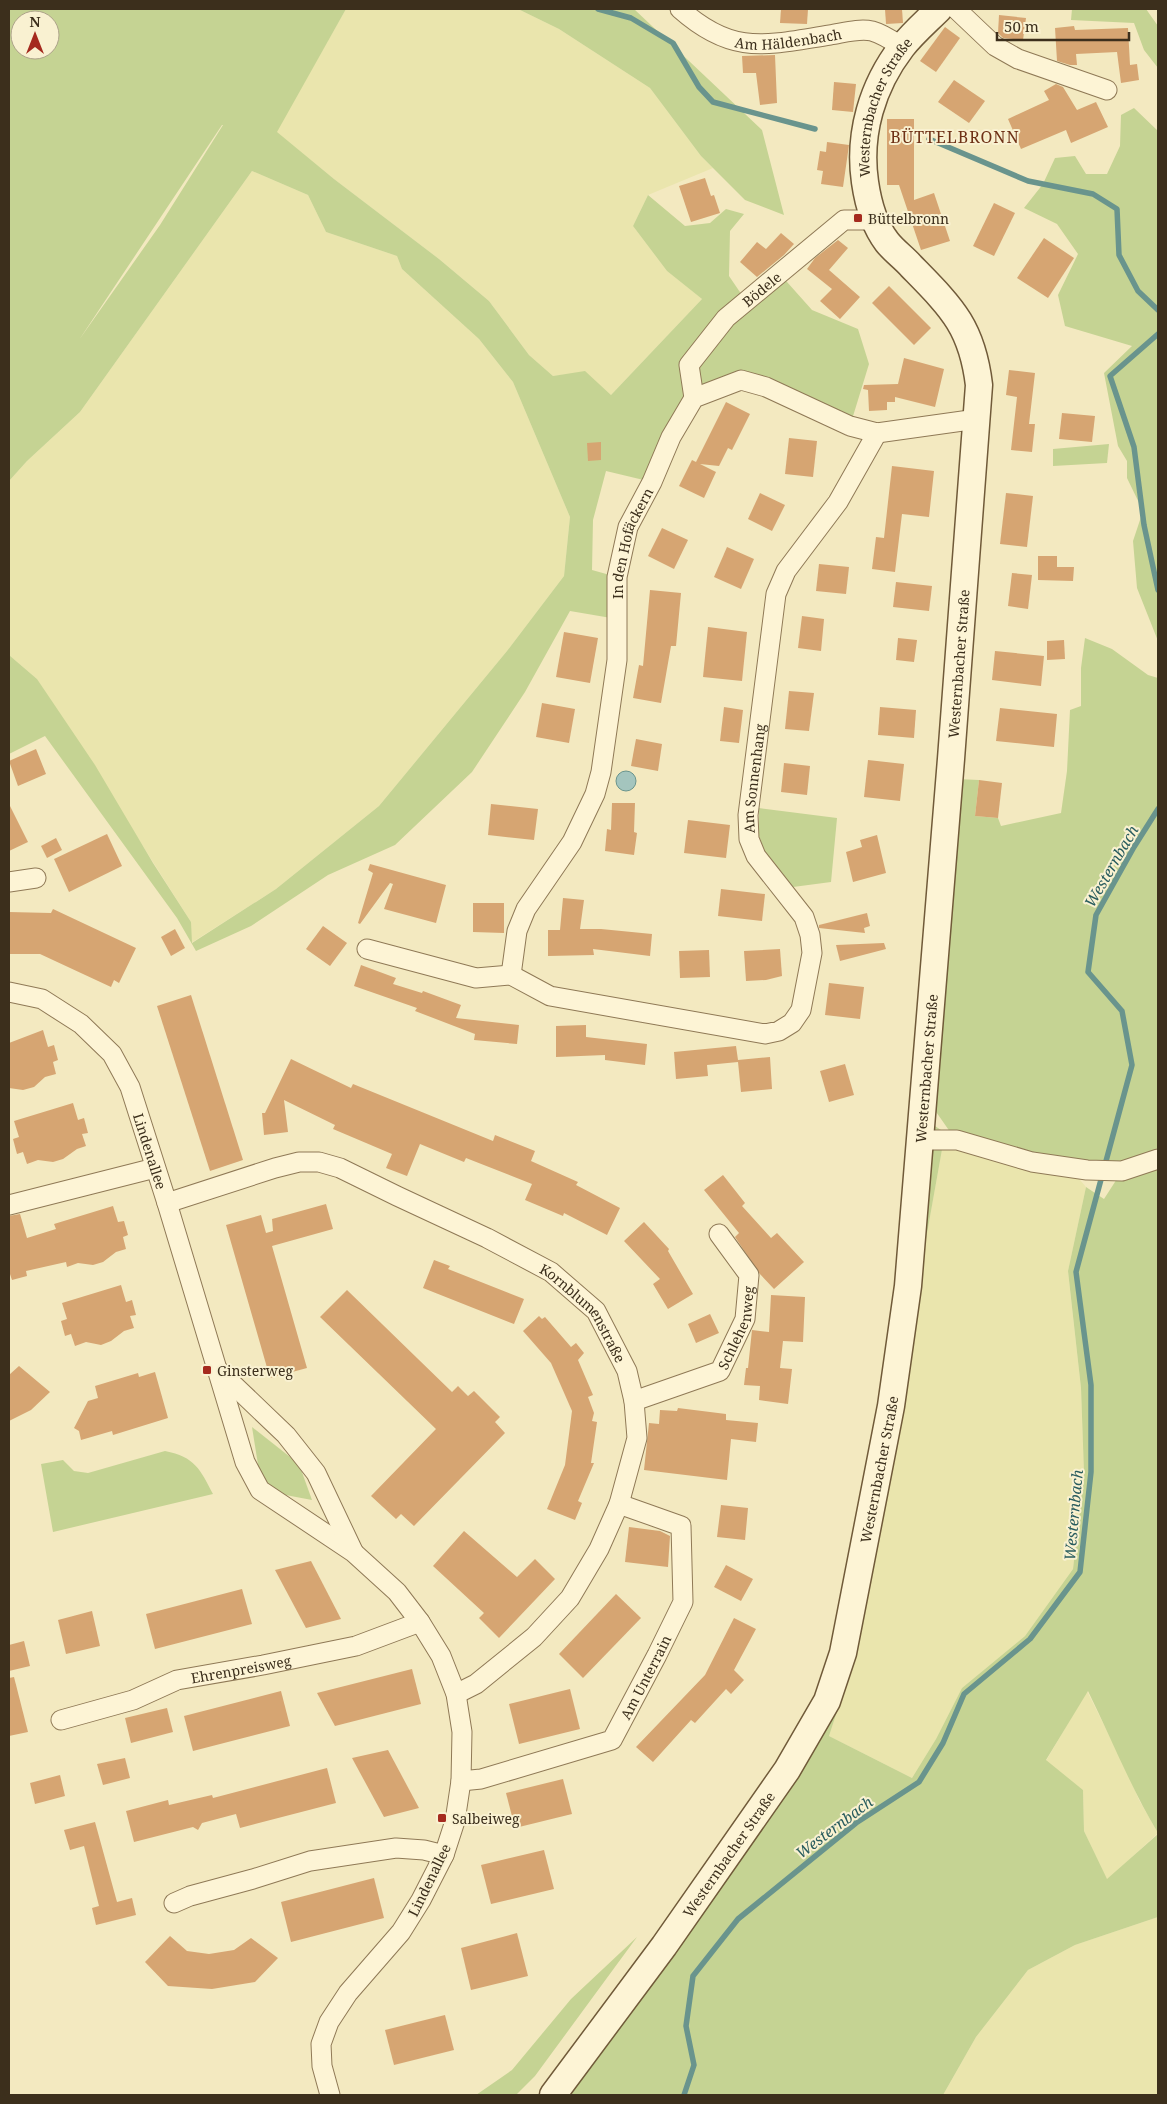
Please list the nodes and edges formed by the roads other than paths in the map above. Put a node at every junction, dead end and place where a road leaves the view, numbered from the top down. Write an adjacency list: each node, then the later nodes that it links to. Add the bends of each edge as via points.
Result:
1 (680, 9): 4 (street, Am Häldenbach, via 699,26 743,44 765,45 862,30 879,34)
2 (939, 9): 4 (street, Westernbacher Straße)
3 (956, 9): 5 (street, via 995,46 1018,59)
4 (902, 47): 6 (street, Westernbacher Straße, via 881,81 868,112 863,167 867,196)
5 (1107, 90)
6 (875, 220): 7 (street, Bödele, via 844,220 726,318 689,365); 8 (street, Westernbacher Straße, via 887,242 955,313 969,338 979,385)
7 (694, 398): 9 (street, via 741,380 766,387 850,426); 13 (street, In den Hofäckern, via 671,437 628,527 617,577 617,660 602,772 595,794 572,842 526,909 517,931)
8 (977, 419): 9 (street); 15 (street, Westernbacher Straße)
9 (877, 433): 13 (street, Am Sonnenhang, via 838,502 786,571 776,594 748,815 749,839 756,856 804,917 810,935 812,953 801,1010 792,1023 766,1034 550,996)
10 (36, 878): 11 (street)
11 (9, 882)
12 (367, 949): 13 (street, via 476,978)
13 (510, 975)
14 (9, 992): 17 (street, Lindenallee, via 42,999 81,1024 112,1054 130,1088)
15 (920, 1140): 16 (street, via 956,1140 1032,1162 1087,1170 1122,1171); 32 (street, Westernbacher Straße, via 908,1286 891,1406 843,1653 827,1701 787,1770 664,1946)
16 (1158, 1159)
17 (155, 1168): 18 (street, Lindenallee); 19 (street)
18 (167, 1203): 21 (street, Lindenallee); 22 (street, Kornblumenstraße, via 299,1162 319,1162 340,1168 551,1272 596,1311 627,1371)
19 (9, 1205)
20 (719, 1234): 22 (street, Schlehenweg, via 749,1275 745,1319 720,1370)
21 (216, 1369): 24 (street, Lindenallee, via 286,1435 316,1473); 24 (street, Lindenallee, via 245,1462 260,1490)
22 (634, 1401): 23 (street, Kornblumenstraße, via 638,1438)
23 (619, 1504): 26 (street, Kornblumenstraße, via 599,1549 570,1598 534,1637 476,1684); 28 (street, Am Unterrain, via 681,1526 683,1602 612,1740 481,1779)
24 (353, 1552): 25 (street, Lindenallee, via 397,1592)
25 (420, 1622): 26 (street, Lindenallee, via 441,1656); 27 (street, Ehrenpreisweg, via 356,1646 177,1680 133,1700)
26 (456, 1694): 28 (street, Lindenallee, via 462,1732)
27 (61, 1720)
28 (461, 1781): 29 (street, Lindenallee, via 455,1821)
29 (444, 1855): 30 (street, via 396,1848 310,1861); 31 (street, Lindenallee, via 422,1900 401,1932 348,1993 329,2022 321,2044 322,2066)
30 (174, 1903)
31 (330, 2095)
32 (553, 2095)

